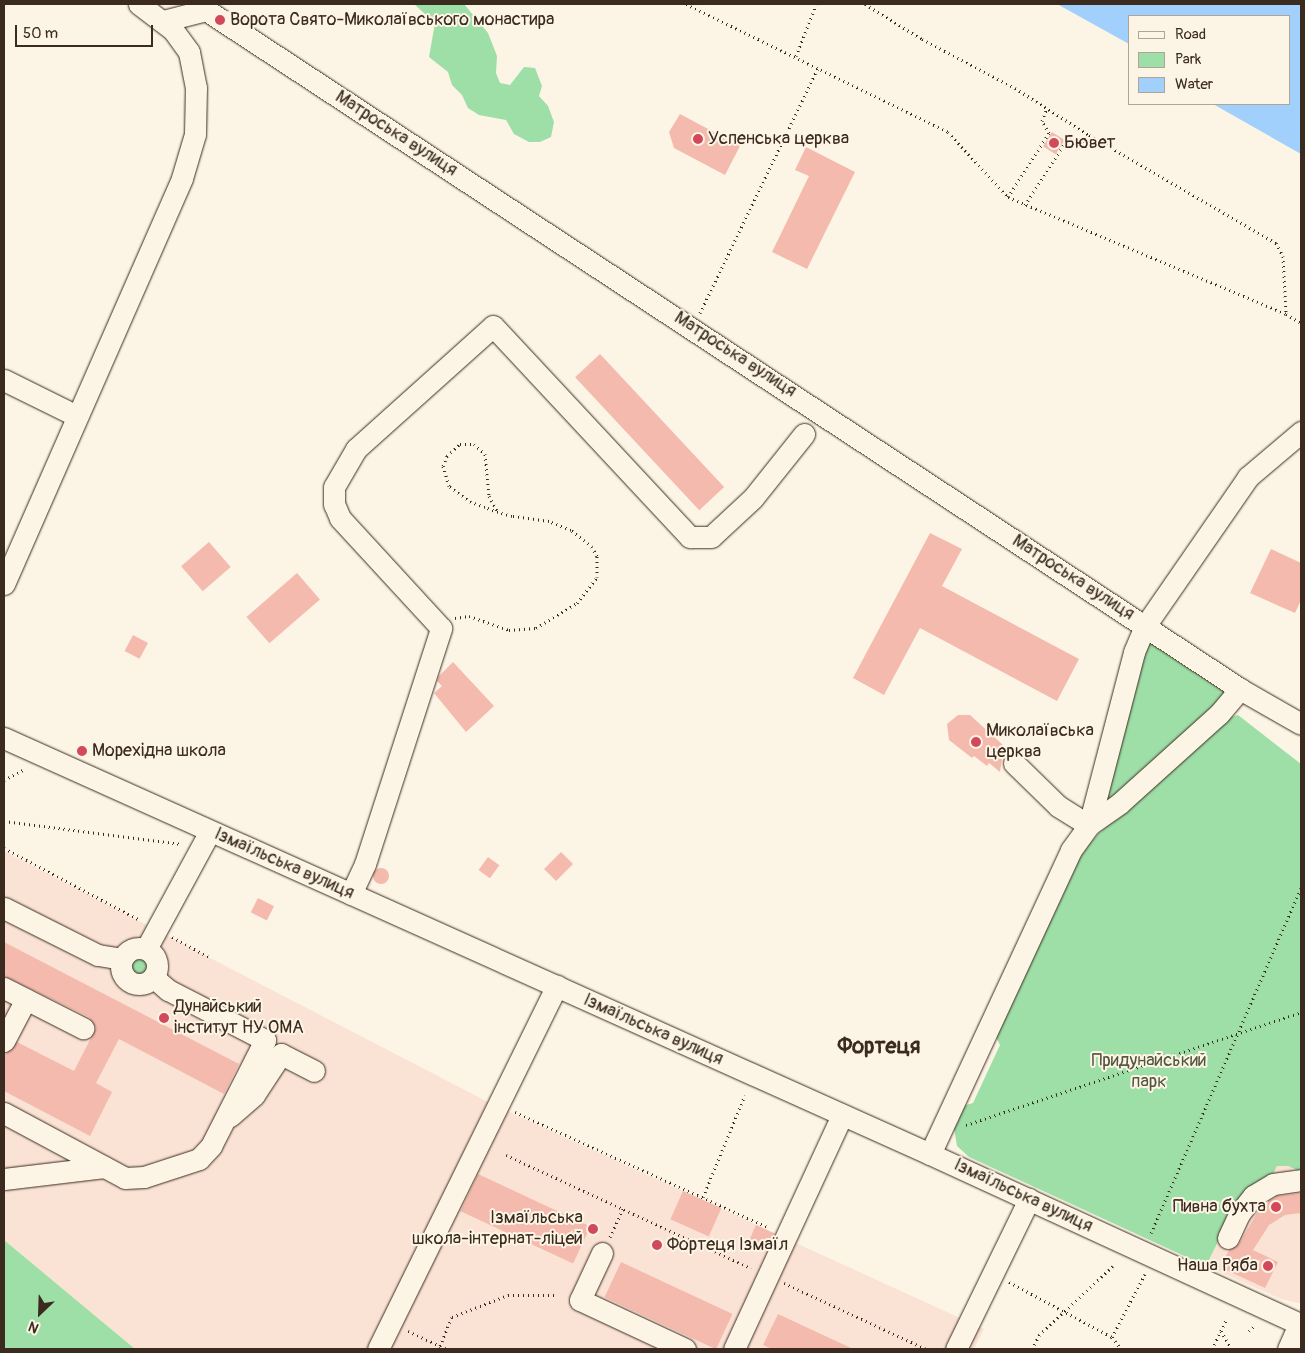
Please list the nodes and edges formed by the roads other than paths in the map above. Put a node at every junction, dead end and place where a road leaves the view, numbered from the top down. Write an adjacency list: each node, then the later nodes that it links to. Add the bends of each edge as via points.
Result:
1 (139, 4): 2 (street)
2 (163, 22): 4 (street, via 182,40 193,65 195,134 182,178); 8 (street, Матроська вулиця, via 206,10)
3 (4, 380): 4 (street)
4 (77, 416): 7 (street)
5 (1301, 432): 8 (street, via 1248,477)
6 (804, 434): 15 (street, via 753,498 711,537 690,538 493,326 356,449 334,487 334,504 340,518 441,628 365,864)
7 (4, 584)
8 (1146, 626): 9 (street, Матроська вулиця); 13 (street, via 1134,652)
9 (1240, 689): 10 (street, Матроська вулиця); 13 (street, via 1212,720 1120,803)
10 (1301, 724)
11 (4, 738): 14 (street, Ізмаїльська вулиця)
12 (1014, 763): 13 (street, via 1058,806)
13 (1089, 825): 29 (street, via 1056,878)
14 (210, 831): 15 (street, Ізмаїльська вулиця); 17 (street)
15 (351, 894): 20 (street, Ізмаїльська вулиця)
16 (4, 908): 18 (street, via 98,955)
17 (146, 949): 18 (street, via 129,950); 19 (street, via 157,961)
18 (122, 959): 19 (street, via 121,971 127,980 144,984)
19 (154, 978): 28 (street, via 168,990 265,1040)
20 (557, 986): 27 (street, Ізмаїльська вулиця); 37 (street)
21 (4, 988): 22 (street)
22 (26, 999): 23 (street); 24 (street)
23 (83, 1028)
24 (4, 1041)
25 (314, 1071): 28 (street, via 281,1054 248,1102)
26 (4, 1113): 30 (street)
27 (842, 1115): 29 (street, Ізмаїльська вулиця); 39 (street)
28 (225, 1118): 30 (street, via 206,1153 191,1164 134,1178 125,1178)
29 (930, 1154): 33 (street, Ізмаїльська вулиця)
30 (104, 1167): 31 (street)
31 (4, 1180)
32 (1301, 1180): 34 (street, via 1273,1184 1253,1196 1239,1214)
33 (1029, 1200): 36 (street, Ізмаїльська вулиця); 40 (street)
34 (1228, 1238)
35 (602, 1253): 38 (street, via 580,1300)
36 (1300, 1325): 41 (street)
37 (378, 1349)
38 (685, 1349)
39 (734, 1349)
40 (956, 1349)
41 (1288, 1349)

